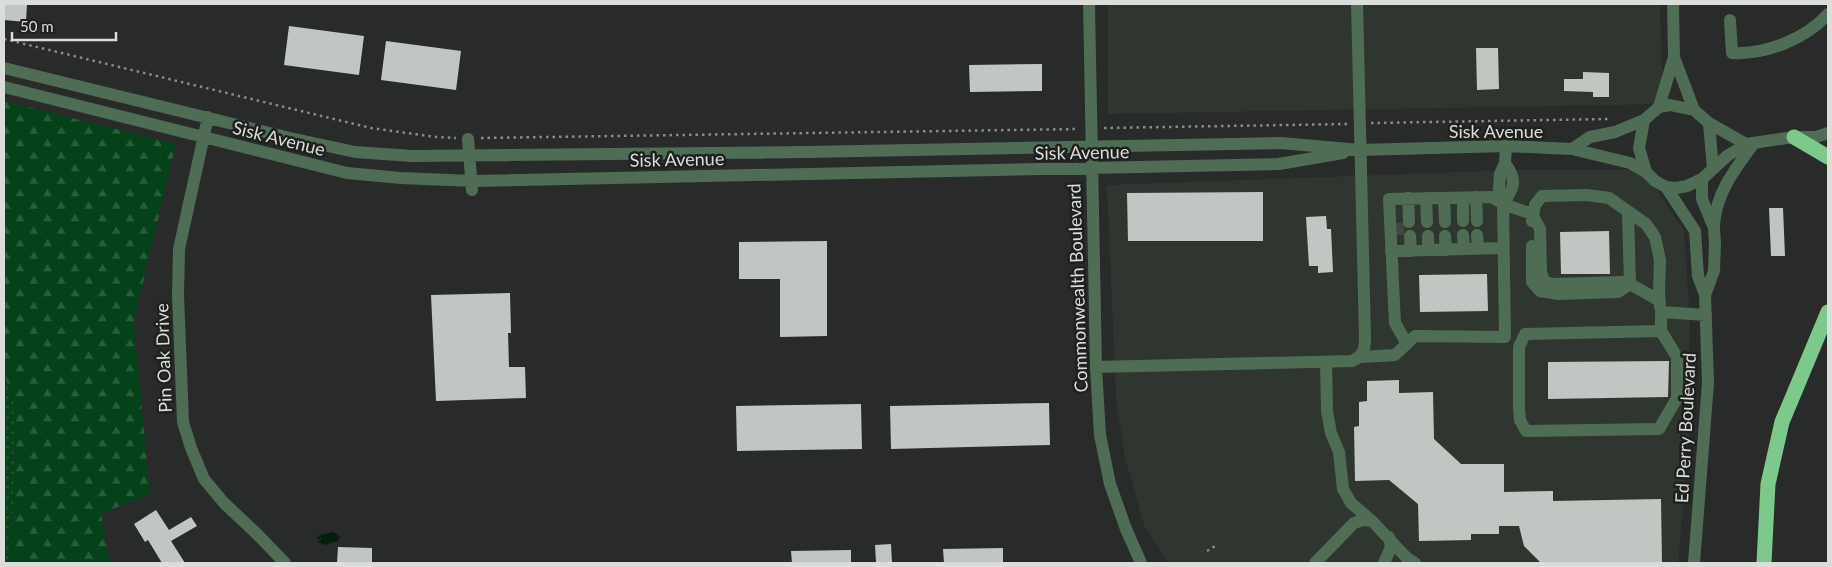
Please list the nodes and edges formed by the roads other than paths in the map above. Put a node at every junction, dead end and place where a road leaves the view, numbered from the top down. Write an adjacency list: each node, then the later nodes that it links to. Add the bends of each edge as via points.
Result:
1 (1089, 4): 20 (street, Commonwealth Boulevard)
2 (1357, 4): 23 (street)
3 (1674, 4): 6 (street)
4 (1828, 14): 5 (street, via 1822,22 1773,48 1743,54 1732,52)
5 (1730, 20)
6 (1674, 57): 9 (street); 10 (street)
7 (4, 68): 11 (street, Sisk Avenue)
8 (4, 87): 15 (street, Sisk Avenue)
9 (1659, 107): 10 (street, via 1670,105); 12 (street)
10 (1694, 110): 13 (street)
11 (208, 117): 15 (street, Pin Oak Drive); 24 (street, Sisk Avenue, via 355,152)
12 (1644, 120): 22 (street, via 1590,138); 28 (street, via 1639,148)
13 (1710, 123): 19 (street); 27 (street)
14 (1828, 133): 17 (street)
15 (205, 137): 30 (street, Sisk Avenue, via 347,172); 68 (street, Pin Oak Drive, via 179,249 183,422 204,478 224,503)
16 (1794, 137): 17 (street); 19 (street); 25 (highway)
17 (1822, 137)
18 (468, 138): 24 (street)
19 (1750, 144): 27 (street, via 1727,156); 44 (street, via 1723,189 1715,210)
20 (1091, 146): 23 (street, Sisk Avenue, via 1281,143); 24 (street, Sisk Avenue); 26 (street, Commonwealth Boulevard)
21 (1506, 146): 22 (street, Sisk Avenue); 23 (street, Sisk Avenue); 36 (street, via 1505,163 1512,174 1513,190)
22 (1572, 149): 28 (street, Sisk Avenue, via 1630,163)
23 (1360, 150): 26 (street, Sisk Avenue, via 1279,164); 63 (street, via 1365,348)
24 (470, 156): 30 (street)
25 (1828, 157)
26 (1091, 169): 30 (street, Sisk Avenue); 65 (street, Commonwealth Boulevard)
27 (1712, 169): 29 (street)
28 (1646, 172): 31 (street, Sisk Avenue)
29 (1702, 179): 31 (street, via 1687,186); 44 (street, via 1702,199)
30 (472, 185)
31 (1666, 187): 57 (street, Sisk Avenue, via 1695,230 1698,276)
32 (1402, 198): 33 (street); 41 (street); 55 (street, via 1389,199)
33 (1426, 198): 34 (street); 42 (street)
34 (1444, 198): 35 (street); 43 (street)
35 (1469, 198): 36 (street, via 1492,197); 39 (street); 40 (street)
36 (1503, 204): 38 (street); 50 (street)
37 (1628, 212): 38 (street, via 1609,198 1587,195 1542,196 1534,205); 56 (street); 58 (street, via 1646,224 1655,237 1660,260)
38 (1532, 214): 56 (street, via 1532,282 1540,291 1558,294 1618,292)
39 (1463, 221)
40 (1477, 221)
41 (1404, 222)
42 (1427, 222)
43 (1445, 222)
44 (1714, 228): 57 (street, via 1714,271)
45 (1463, 235): 51 (street)
46 (1477, 235): 52 (street)
47 (1428, 236): 53 (street)
48 (1445, 236): 54 (street)
49 (1404, 237): 55 (street)
50 (1502, 248): 52 (street); 62 (street, via 1505,337 1415,336)
51 (1464, 249): 52 (street); 54 (street)
52 (1478, 249)
53 (1428, 250): 54 (street); 55 (street)
54 (1446, 250)
55 (1400, 251): 62 (street, via 1395,323)
56 (1630, 284): 58 (street)
57 (1705, 295): 60 (street, Ed Perry Boulevard)
58 (1660, 306): 60 (street); 61 (street)
59 (1828, 312): 74 (highway, via 1782,422 1768,484)
60 (1706, 315): 73 (street, Ed Perry Boulevard, via 1708,383)
61 (1661, 331): 61 (street, via 1525,334 1519,346 1520,420 1526,431 1659,429 1677,398 1677,357)
62 (1408, 344): 63 (street, via 1395,355)
63 (1360, 357): 64 (street, via 1352,361)
64 (1326, 362): 65 (street); 66 (street, via 1326,411 1339,452 1343,489 1351,503)
65 (1096, 367): 69 (street, Commonwealth Boulevard, via 1100,435 1110,484)
66 (1372, 521): 67 (street); 70 (street, via 1354,523)
67 (1389, 537): 71 (street, via 1391,547); 72 (street)
68 (286, 563)
69 (1141, 563)
70 (1315, 563)
71 (1384, 563)
72 (1414, 563)
73 (1694, 563)
74 (1764, 563)

